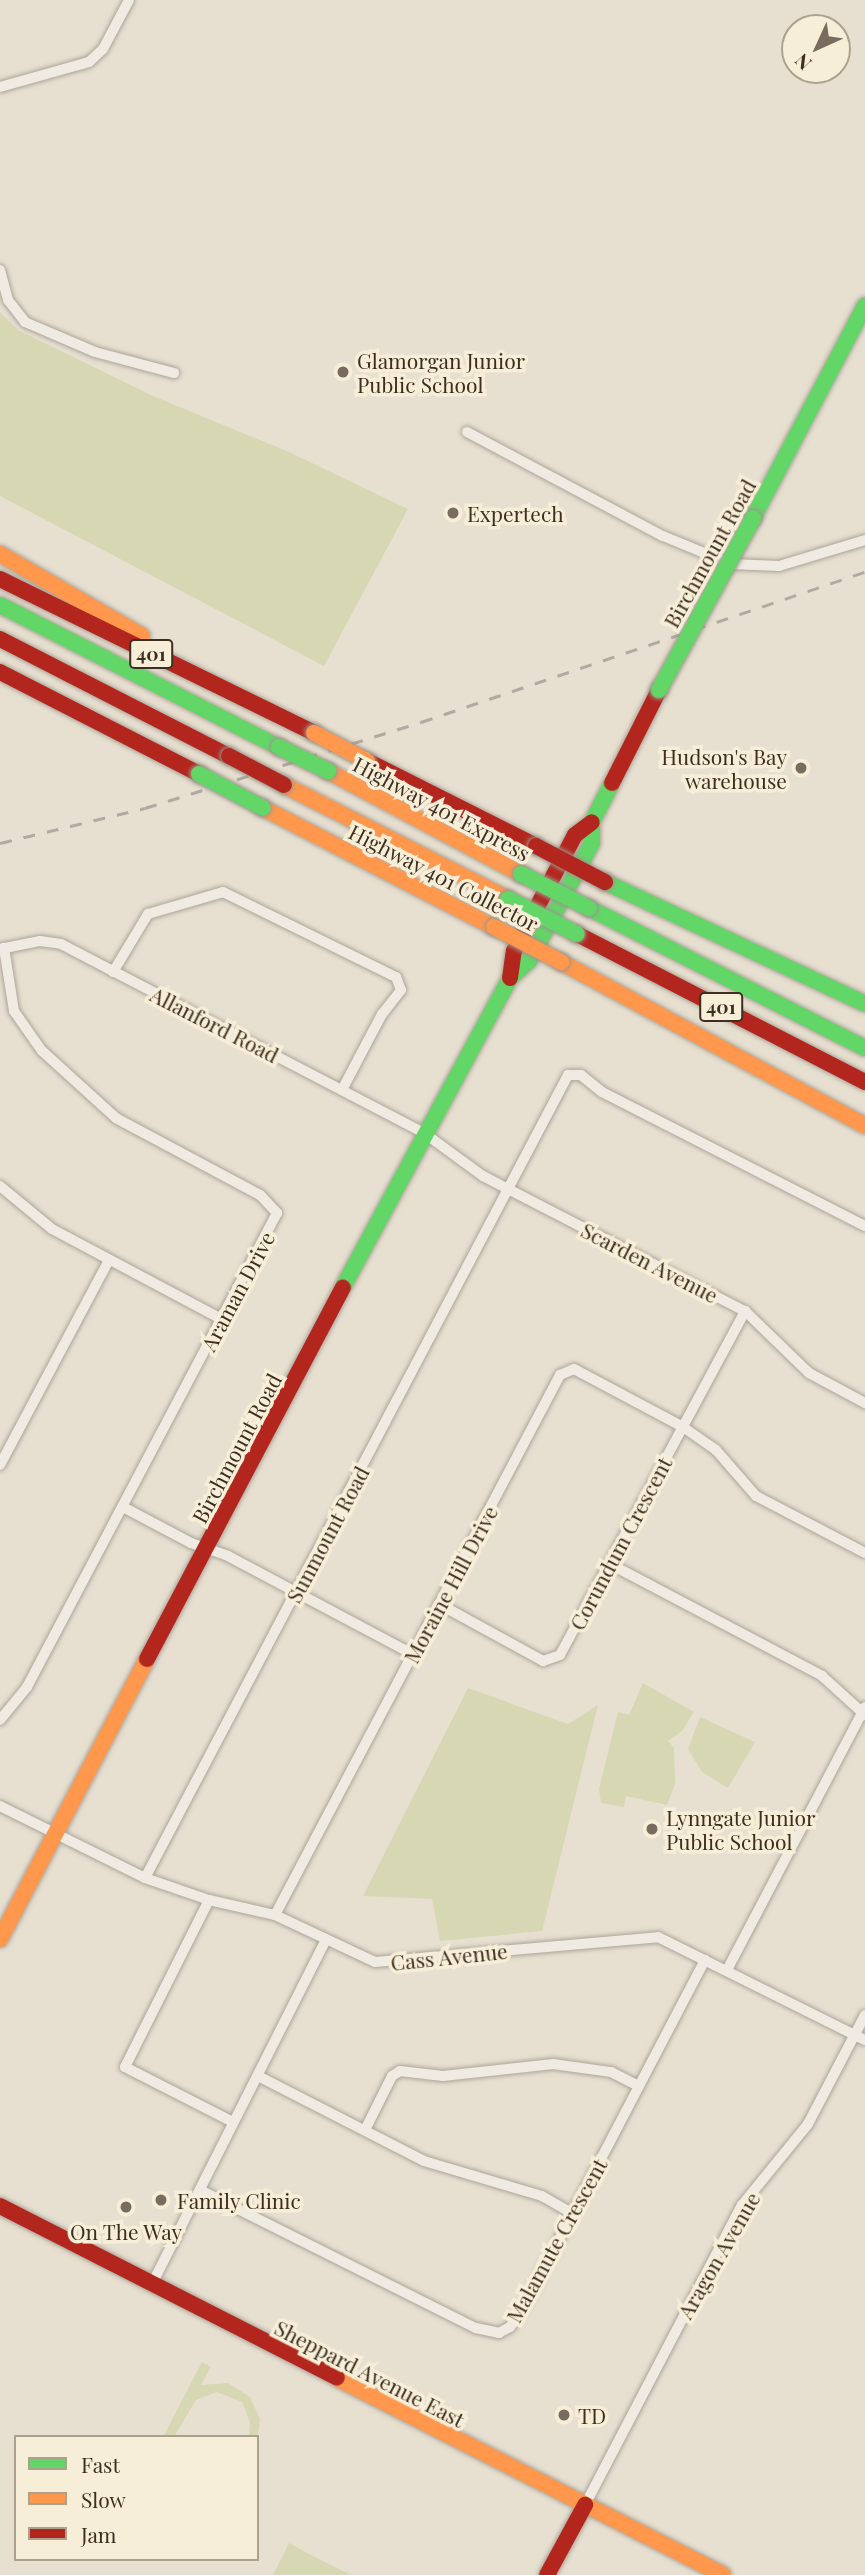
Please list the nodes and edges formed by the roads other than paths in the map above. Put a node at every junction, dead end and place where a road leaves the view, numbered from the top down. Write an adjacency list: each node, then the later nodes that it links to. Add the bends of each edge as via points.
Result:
1 (129, 0): 2 (street, via 97,57 70,71)
2 (0, 87)
3 (0, 270): 5 (street, via 4,292 25,322 95,352)
4 (865, 306): 26 (main road, Birchmount Road, bridge, via 659,690 592,822 592,843 529,961 510,978)
5 (174, 373)
6 (467, 432): 7 (street, via 714,559 779,566)
7 (865, 540)
8 (0, 554): 15 (main road)
9 (0, 579): 15 (main road, 401)
10 (0, 605): 22 (main road, Highway 401 Express / 401, bridge)
11 (0, 639): 23 (main road, 401, bridge)
12 (0, 672): 14 (main road, Highway 401 Collector / 401)
13 (0, 685): 14 (main road, via 69,716)
14 (98, 721): 25 (main road, Highway 401 Collector / 401, bridge)
15 (308, 730): 16 (main road, 401, bridge, via 605,882)
16 (665, 907): 19 (main road); 20 (main road, 401); 21 (main road)
17 (2, 949): 18 (street, Allanford Road, via 55,941); 32 (street, Araman Drive, via 14,1011 42,1051 134,1129 275,1207 276,1220)
18 (113, 972): 24 (street, Allanford Road); 24 (street, via 148,914 223,892 396,977 401,990 382,1014)
19 (865, 994)
20 (865, 1004)
21 (865, 1014)
22 (865, 1048)
23 (865, 1082)
24 (342, 1090): 26 (street, Allanford Road)
25 (865, 1126)
26 (425, 1133): 28 (street, Scarden Avenue); 37 (main road, Birchmount Road)
27 (0, 1186): 30 (street, via 52,1230)
28 (508, 1189): 29 (street, Sunmount Road, via 564,1079 575,1074); 31 (street, Scarden Avenue); 40 (street, Sunmount Road)
29 (865, 1226)
30 (108, 1261): 32 (street); 35 (street)
31 (745, 1311): 33 (street, Scarden Avenue, via 809,1373); 34 (street, Corundum Crescent)
32 (221, 1319): 36 (street, Araman Drive)
33 (865, 1404)
34 (683, 1426): 38 (street, via 716,1450 756,1496); 39 (street, Corundum Crescent); 41 (street, Moraine Hill Drive, via 574,1369 560,1375)
35 (0, 1465)
36 (123, 1507): 37 (street); 44 (street, Araman Drive, via 27,1687)
37 (207, 1548): 40 (street); 46 (main road, Birchmount Road)
38 (865, 1553)
39 (610, 1564): 41 (street, Corundum Crescent, via 561,1655 551,1661); 43 (street, via 822,1676)
40 (295, 1592): 42 (street); 47 (street, Sunmount Road)
41 (439, 1604): 42 (street, Moraine Hill Drive)
42 (412, 1654): 49 (street, Moraine Hill Drive)
43 (864, 1711): 53 (street)
44 (0, 1720)
45 (0, 1806): 46 (street, Cass Avenue)
46 (55, 1834): 47 (street, Cass Avenue); 50 (main road, Birchmount Road)
47 (145, 1878): 48 (street, Cass Avenue)
48 (209, 1900): 49 (street, Cass Avenue); 58 (street, via 125,2067)
49 (275, 1915): 51 (street, Cass Avenue)
50 (0, 1939)
51 (326, 1940): 52 (street, Cass Avenue, via 360,1957 391,1964 649,1936); 56 (street)
52 (705, 1960): 53 (street, Cass Avenue); 57 (street, Malamute Crescent)
53 (727, 1970): 55 (street, Cass Avenue)
54 (865, 2015): 55 (street, Aragon Avenue)
55 (860, 2038): 64 (street, Aragon Avenue, via 808,2124 741,2205)
56 (258, 2076): 58 (street); 59 (street)
57 (639, 2086): 59 (street, via 611,2072 553,2064 443,2077 400,2071 392,2076); 62 (street, Malamute Crescent)
58 (233, 2122): 60 (street)
59 (365, 2130): 62 (street, via 424,2161 542,2196)
60 (200, 2190): 62 (street, Malamute Crescent, via 487,2332 510,2326); 63 (street)
61 (0, 2206): 63 (main road, Sheppard Avenue East)
62 (572, 2213)
63 (151, 2286): 64 (main road, Sheppard Avenue East)
64 (585, 2505): 65 (main road); 66 (main road, Sheppard Avenue East)
65 (547, 2575)
66 (723, 2575)

